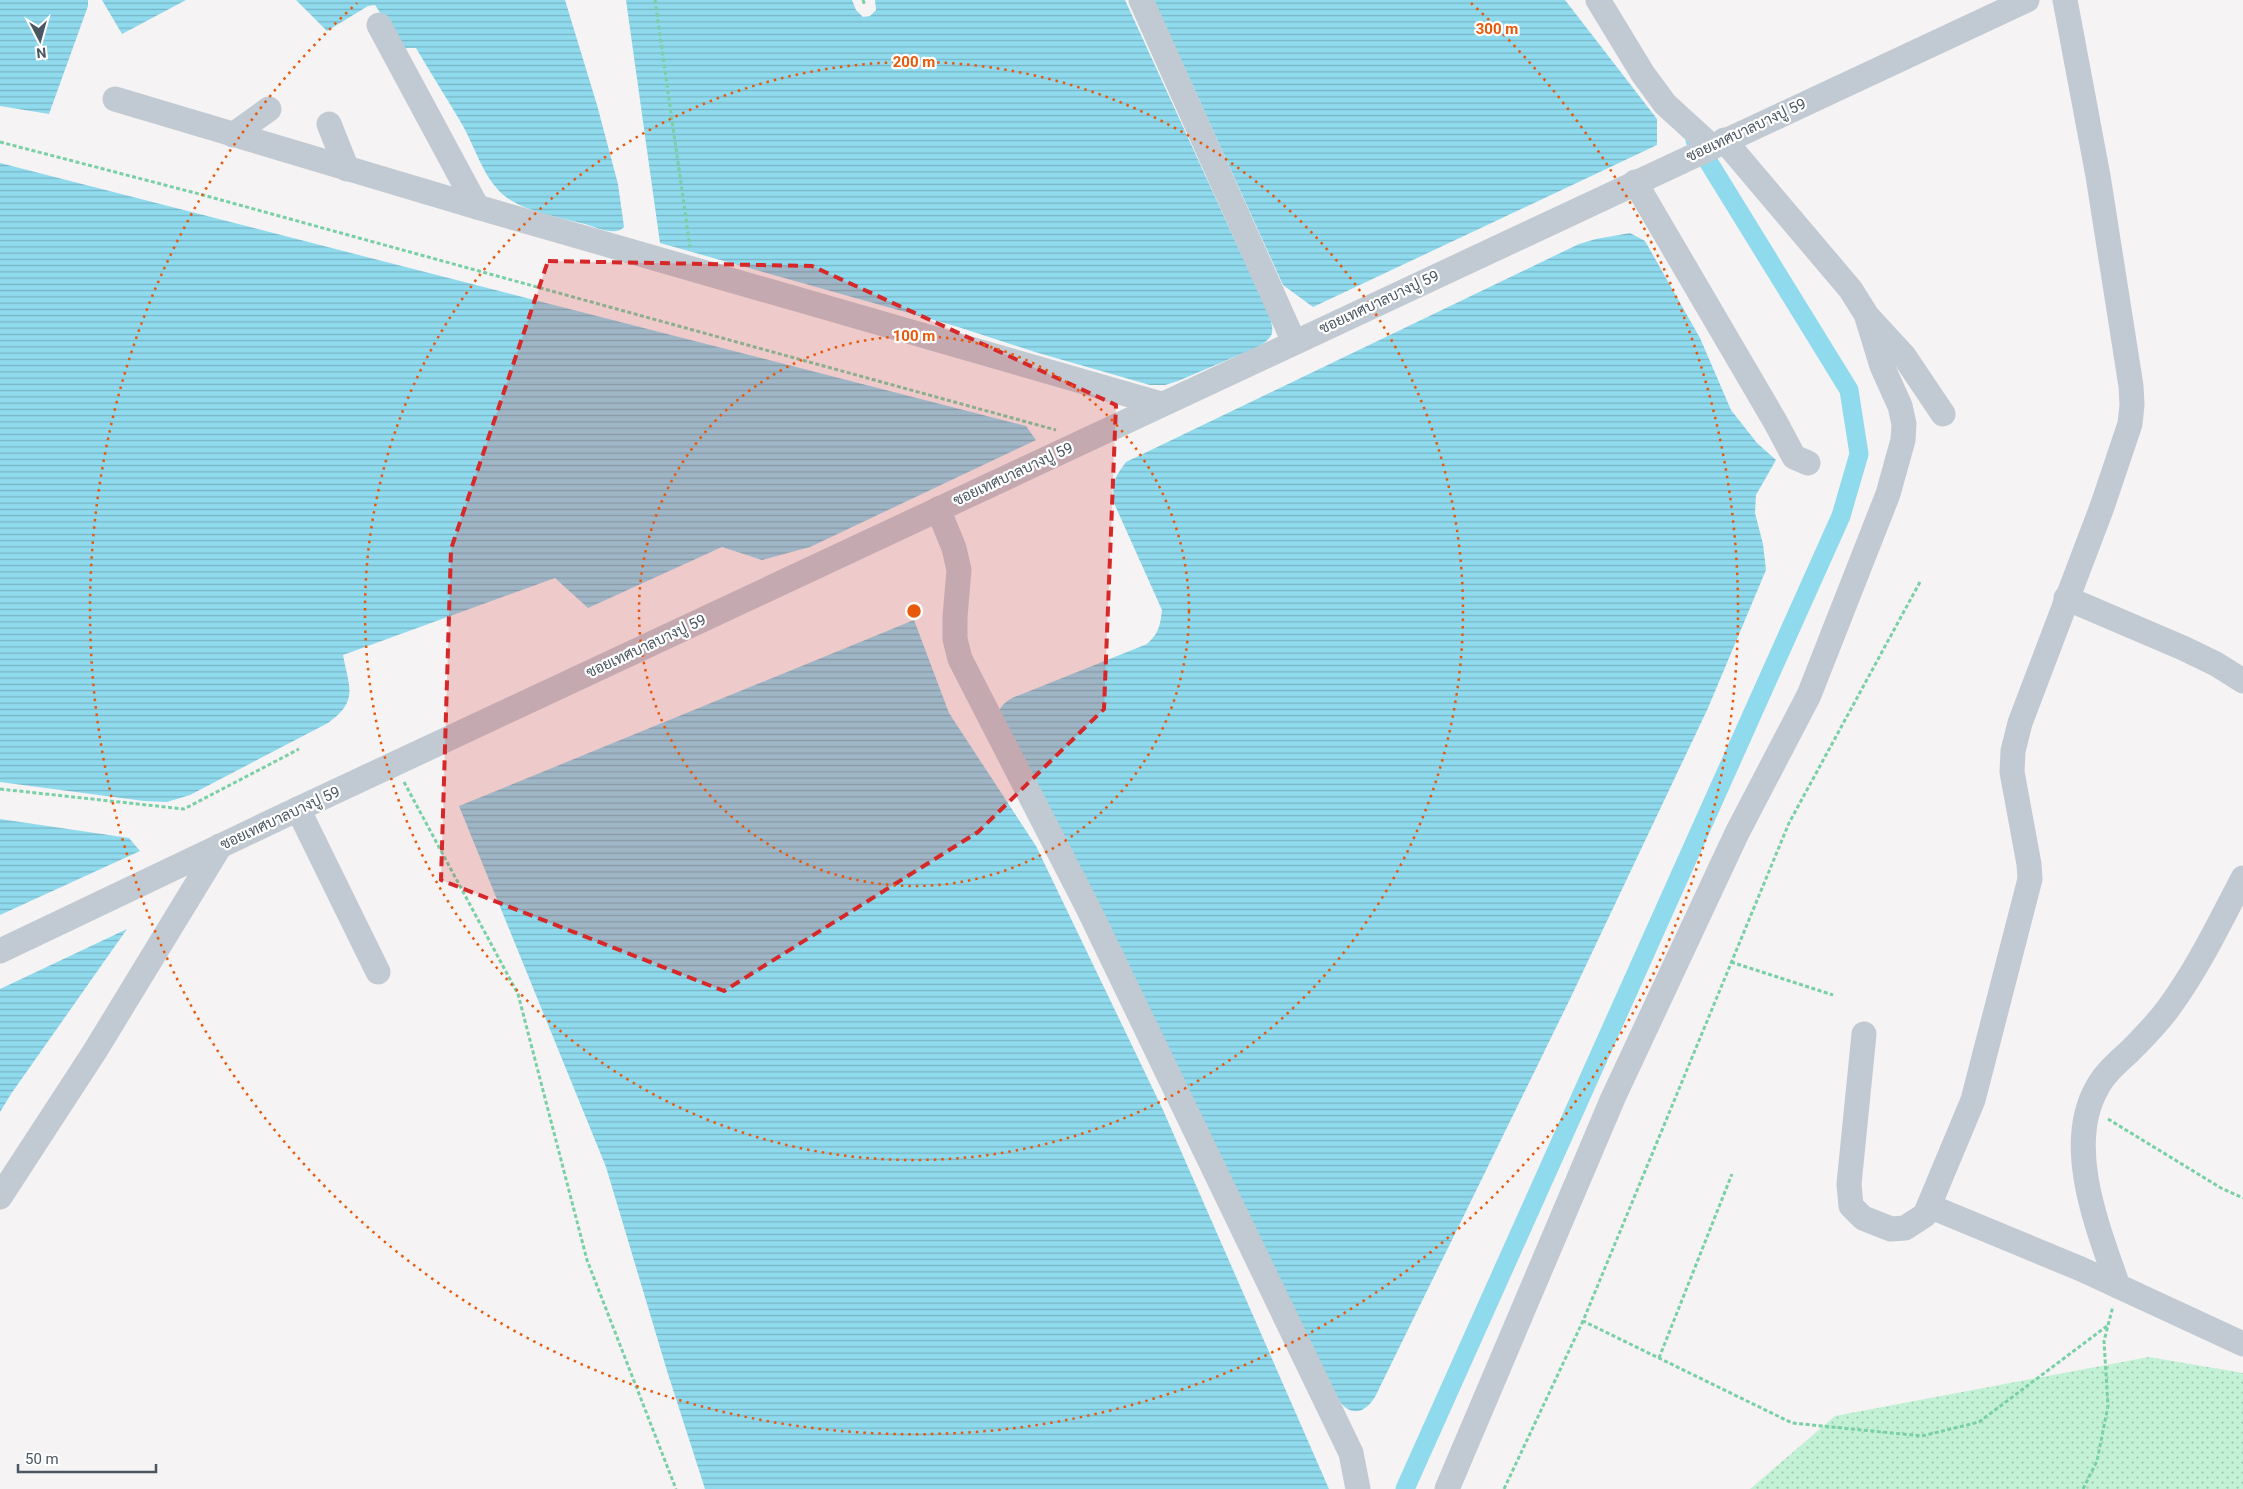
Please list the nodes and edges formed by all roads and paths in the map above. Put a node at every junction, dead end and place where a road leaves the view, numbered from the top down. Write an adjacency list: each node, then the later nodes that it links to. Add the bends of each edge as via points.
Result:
1 (655, 0): 18 (path)
2 (863, 0): 7 (path)
3 (1140, 0): 20 (street)
4 (1598, 0): 14 (street, via 1665,104)
5 (2027, 0): 14 (street, ซอยเทศบาลบางปู 59)
6 (2064, 0): 27 (street, via 2098,176 2132,405 2130,424 2102,507)
7 (865, 6)
8 (379, 25): 17 (street)
9 (115, 99): 12 (street)
10 (269, 109): 12 (street)
11 (329, 124): 15 (street)
12 (233, 135): 15 (street)
13 (0, 142): 23 (path, via 891,384 1055,430)
14 (1718, 143): 16 (street, ซอยเทศบาลบางปู 59); 19 (street, via 1850,290)
15 (347, 169): 17 (street)
16 (1635, 182): 20 (street, ซอยเทศบาลบางปู 59); 24 (street, via 1794,457)
17 (477, 207): 18 (street)
18 (694, 270): 21 (street)
19 (1866, 314): 22 (street, via 1904,356); 52 (street, via 1904,424 1903,440 1888,494 1809,695 1737,833 1613,1098)
20 (1294, 342): 21 (street, ซอยเทศบาลบางปู 59)
21 (1162, 404): 23 (street, ซอยเทศบาลบางปู 59)
22 (1942, 414)
23 (1079, 443): 25 (street, ซอยเทศบาลบางปู 59)
24 (1808, 463)
25 (938, 509): 30 (street, ซอยเทศบาลบางปู 59); 51 (street, via 960,570 955,639 960,659 1088,908 1351,1453)
26 (1920, 582): 36 (path, via 1789,822)
27 (2066, 598): 28 (street, via 2183,648); 44 (street, via 2020,723 2013,751 2012,772 2030,879 1973,1100)
28 (2243, 681)
29 (299, 749): 31 (path, via 184,809)
30 (394, 764): 32 (street, ซอยเทศบาลบางปู 59); 50 (path, via 518,994 587,1260)
31 (0, 789)
32 (298, 809): 33 (street, ซอยเทศบาลบางปู 59); 37 (street)
33 (220, 846): 35 (street, ซอยเทศบาลบางปู 59); 42 (street, via 95,1051)
34 (2243, 878): 40 (street, via 2171,1006 2111,1069 2096,1088)
35 (0, 951)
36 (1731, 962): 38 (path); 46 (path)
37 (378, 972)
38 (1832, 995)
39 (1864, 1034): 44 (street, via 1849,1184 1851,1206 1864,1218 1891,1229 1906,1228 1925,1215)
40 (2090, 1108): 43 (path, via 2221,1188); 45 (street, via 2084,1126 2082,1150 2100,1235)
41 (1732, 1174): 49 (path)
42 (0, 1197)
43 (2243, 1198)
44 (1929, 1206): 45 (street)
45 (2118, 1286): 47 (path); 48 (street)
46 (1583, 1321): 49 (path); 53 (path)
47 (2108, 1326): 49 (path, via 1979,1422 1922,1436 1792,1423); 54 (path, via 2104,1341 2108,1406 2097,1461)
48 (2243, 1344)
49 (1659, 1358)
50 (676, 1489)
51 (1358, 1489)
52 (1447, 1489)
53 (1504, 1489)
54 (2083, 1489)

